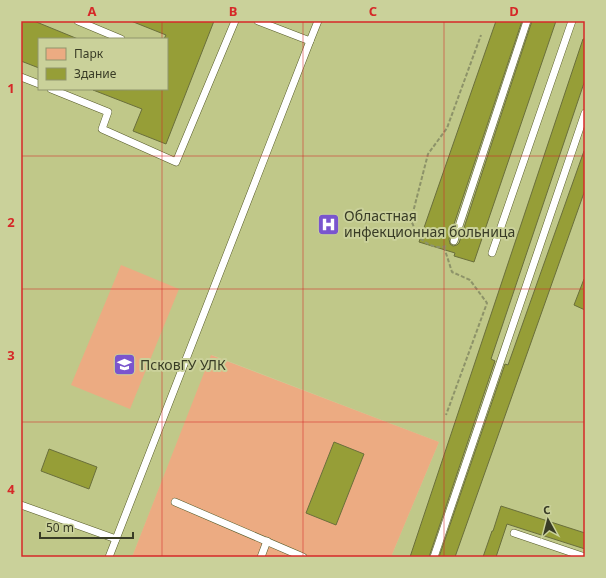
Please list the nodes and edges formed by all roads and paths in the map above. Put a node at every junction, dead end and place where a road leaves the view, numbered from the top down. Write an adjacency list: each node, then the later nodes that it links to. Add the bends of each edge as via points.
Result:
1 (78, 21): 8 (lane)
2 (235, 21): 12 (lane, via 176,162 102,129 108,112)
3 (258, 21): 9 (lane)
4 (318, 21): 9 (lane)
5 (527, 21): 14 (lane)
6 (572, 21): 16 (lane)
7 (481, 34): 15 (path, via 447,128 428,154 411,220 419,236 432,246)
8 (119, 38)
9 (310, 41): 21 (lane)
10 (21, 77): 11 (lane)
11 (38, 84)
12 (53, 90)
13 (585, 112): 26 (lane)
14 (454, 241): 15 (path)
15 (444, 247): 17 (path, via 452,272 470,280 487,303)
16 (492, 253)
17 (446, 414)
18 (175, 502): 22 (lane)
19 (21, 505): 21 (lane)
20 (514, 533): 27 (lane)
21 (116, 539): 23 (lane)
22 (267, 542): 24 (lane); 25 (lane)
23 (109, 557)
24 (261, 557)
25 (303, 557)
26 (434, 557)
27 (585, 557)

